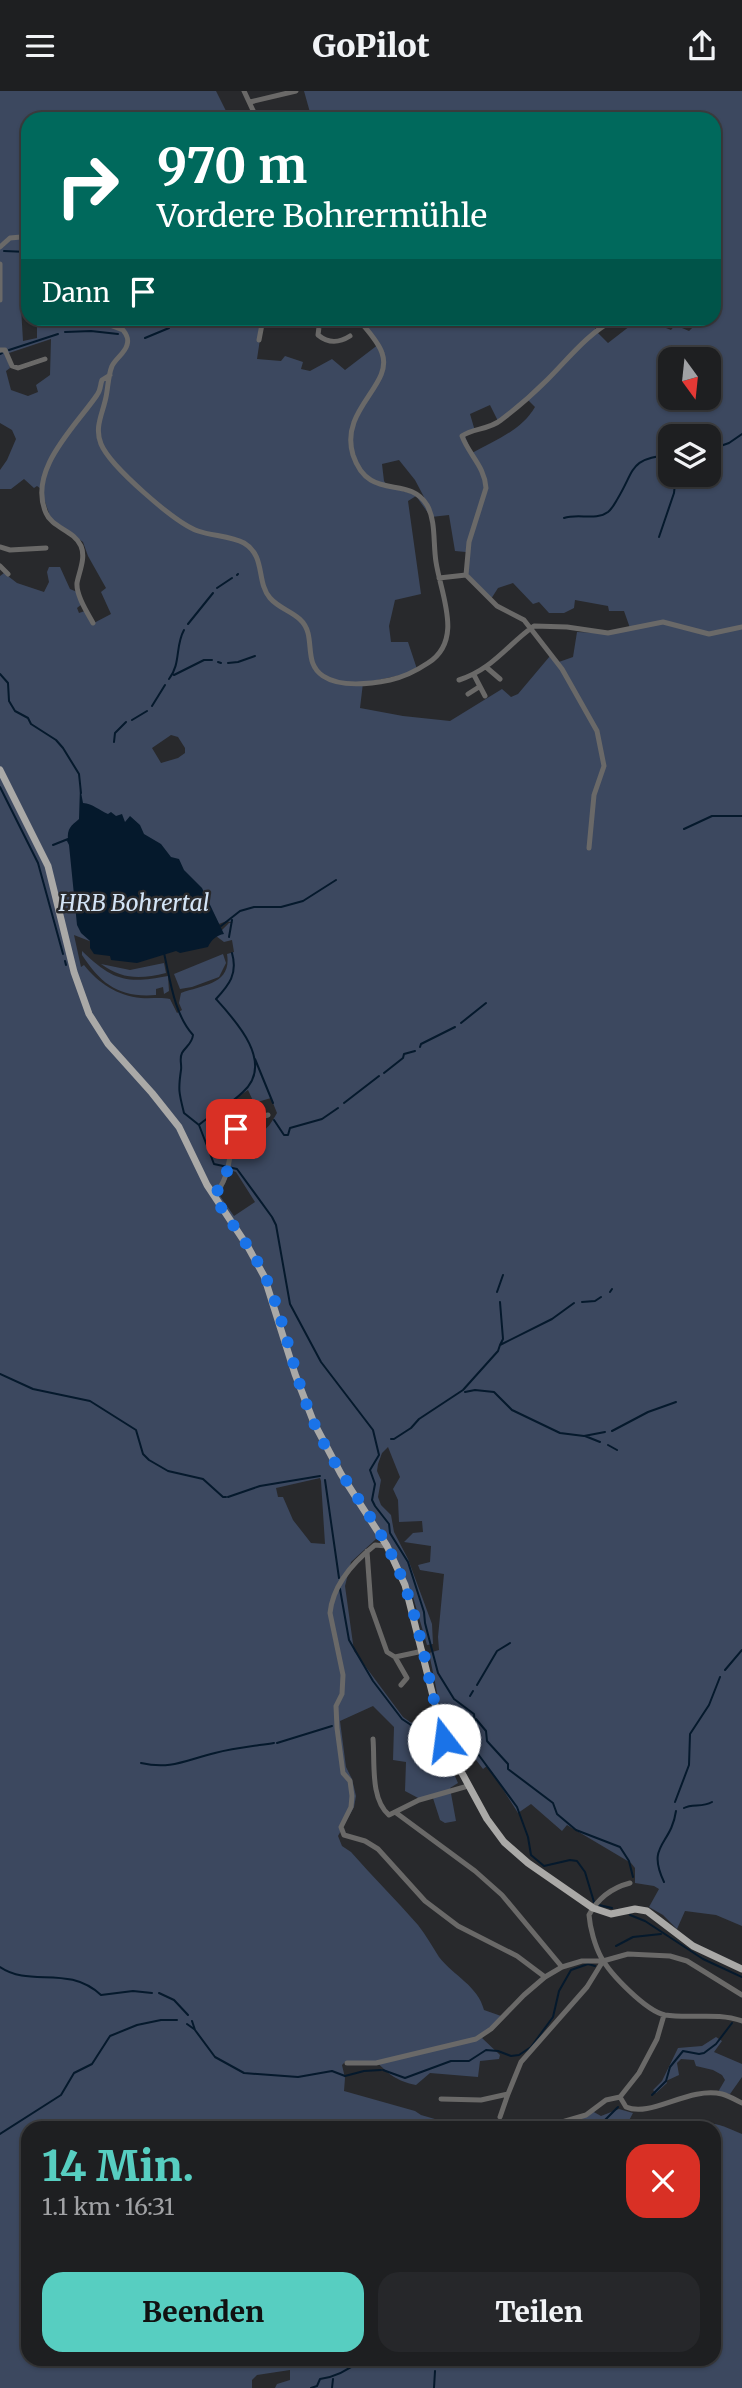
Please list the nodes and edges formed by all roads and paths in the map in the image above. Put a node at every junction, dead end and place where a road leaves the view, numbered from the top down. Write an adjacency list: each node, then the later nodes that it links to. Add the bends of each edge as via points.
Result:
1 (244, 91): 3 (street)
2 (296, 91): 3 (street)
3 (250, 102): 4 (street)
4 (254, 112)
5 (21, 239): 6 (street, via 5,240)
6 (0, 247)
7 (0, 264): 8 (street)
8 (0, 300)
9 (115, 326): 18 (street, via 126,334 127,346)
10 (261, 326): 15 (street)
11 (321, 326): 14 (street, via 318,335 329,342)
12 (363, 326): 24 (street, via 383,354 384,364 351,428 354,456 369,479 414,493 428,506)
13 (602, 326): 23 (street, via 500,421 462,436 485,481 469,542)
14 (350, 337)
15 (258, 340)
16 (0, 351): 17 (street, via 5,350 12,366 18,368)
17 (46, 359)
18 (110, 375): 24 (street, via 99,426 101,445 168,513 197,531 244,543 260,562 271,599 305,625 312,663 328,679 372,683 399,678 440,654 449,631); 25 (street, via 102,380 99,393 53,454 42,499 47,516 81,546 77,585)
19 (0, 547): 20 (street)
20 (46, 548)
21 (0, 566): 22 (street)
22 (8, 574)
23 (466, 575): 24 (street); 27 (street, via 490,601)
24 (439, 578)
25 (93, 623)
26 (742, 627): 27 (street, via 709,634 663,622 608,633 558,626)
27 (530, 628): 28 (street); 36 (street, via 562,669 601,744 604,766 594,795)
28 (486, 667): 29 (street); 30 (street)
29 (474, 675): 31 (street); 32 (street)
30 (500, 679)
31 (459, 680)
32 (480, 687): 33 (street); 34 (street)
33 (468, 694)
34 (485, 696)
35 (0, 770): 38 (main road, via 48,866 89,1014 108,1044 166,1109)
36 (589, 848)
37 (268, 1115): 38 (street, via 238,1125 228,1167)
38 (213, 1195): 39 (main road, via 264,1276 317,1430)
39 (387, 1546): 40 (street, via 374,1545); 41 (main road, via 405,1585)
40 (367, 1551): 42 (street, via 372,1612 383,1645); 52 (street, via 336,1588 330,1613 343,1675 337,1728 343,1773 352,1796 342,1832 378,1849 425,1901 457,1926)
41 (424, 1651): 42 (street); 45 (main road, via 444,1740)
42 (395, 1657): 43 (street, via 407,1678)
43 (401, 1685)
44 (373, 1739): 46 (street, via 381,1808 389,1815)
45 (468, 1786): 46 (street); 48 (main road, via 504,1842 528,1863)
46 (395, 1812): 50 (street, via 502,1895)
47 (630, 1884): 48 (street, via 617,1887)
48 (596, 1904): 49 (street, via 589,1920); 51 (main road, via 611,1914 647,1911 693,1946)
49 (603, 1961): 50 (street); 53 (street, via 628,1954 670,1956 687,1961); 54 (street, via 641,2003); 57 (street, via 587,1987 521,2062)
50 (562, 1967): 52 (street)
51 (742, 1969)
52 (545, 1977): 56 (street, via 476,2039 376,2063)
53 (742, 1995)
54 (664, 2015): 55 (street); 58 (street, via 651,2050)
55 (742, 2021)
56 (347, 2063)
57 (508, 2094): 59 (street, via 481,2100); 61 (street)
58 (620, 2097): 60 (street, via 626,2107 639,2110 710,2092); 62 (street)
59 (441, 2099)
60 (742, 2103)
61 (500, 2117)
62 (565, 2121)

